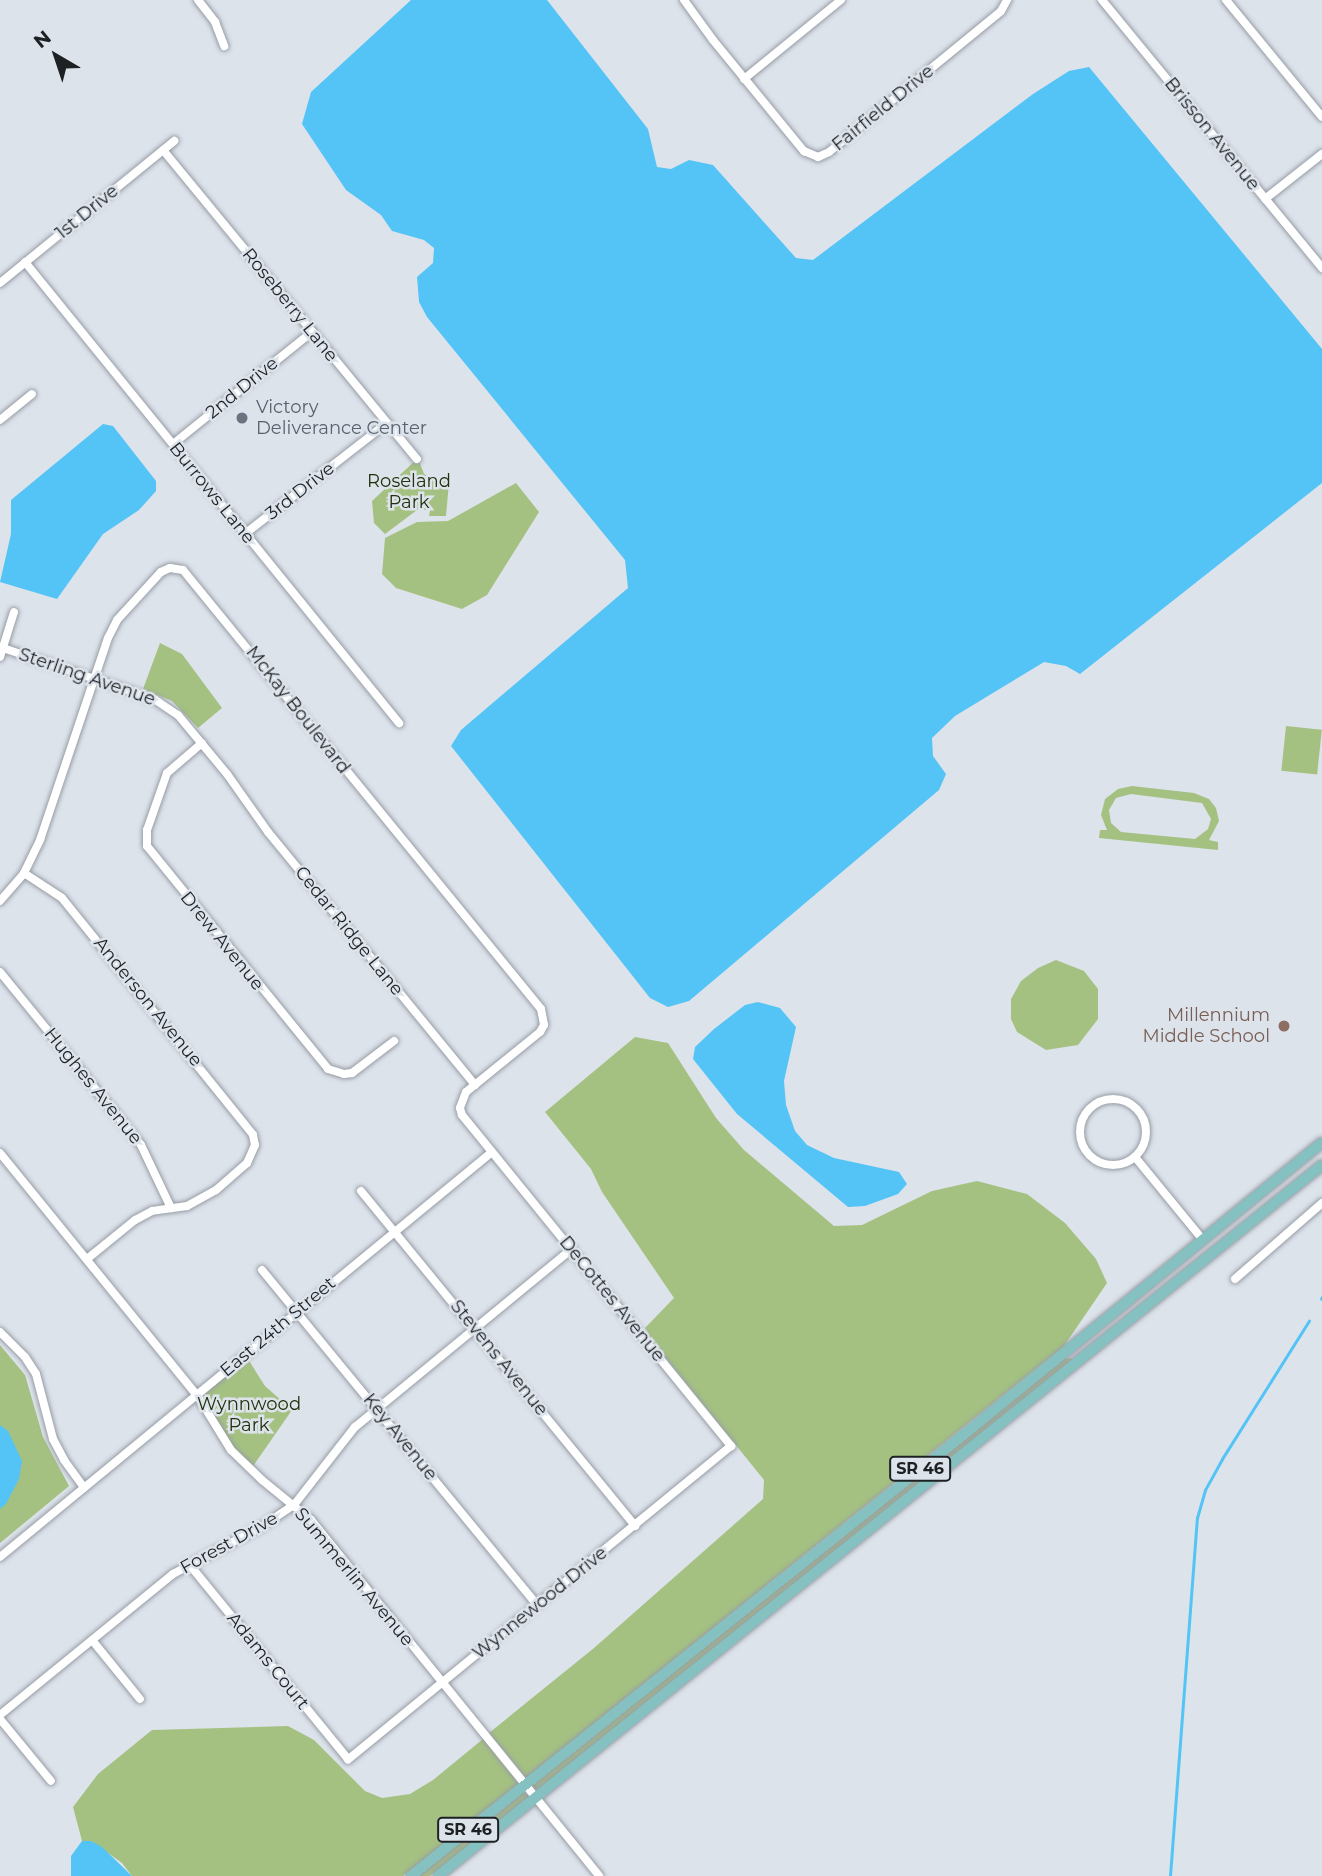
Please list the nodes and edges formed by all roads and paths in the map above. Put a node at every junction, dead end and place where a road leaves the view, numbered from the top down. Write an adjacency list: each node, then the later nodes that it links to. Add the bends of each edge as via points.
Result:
1 (198, 0): 7 (street, via 215,22)
2 (684, 0): 8 (street, Fairfield Drive)
3 (841, 0): 8 (street)
4 (1007, 0): 8 (street, Fairfield Drive, via 1001,11 818,157 804,151)
5 (1226, 0): 9 (street)
6 (1106, 1): 13 (street, Brisson Avenue)
7 (224, 46)
8 (744, 79)
9 (1322, 117)
10 (174, 141): 11 (street, 1st Drive)
11 (163, 150): 14 (street, 1st Drive); 17 (street, Roseberry Lane)
12 (1322, 154): 13 (street)
13 (1265, 199): 15 (street, Brisson Avenue)
14 (25, 262): 16 (street, 1st Drive); 21 (street, Burrows Lane)
15 (1322, 268)
16 (0, 282)
17 (312, 332): 20 (street, Roseberry Lane); 21 (street, 2nd Drive)
18 (32, 394): 19 (street)
19 (0, 420)
20 (387, 423): 22 (street, Roseberry Lane); 23 (street, 3rd Drive)
21 (173, 444): 23 (street, Burrows Lane)
22 (417, 459)
23 (246, 533): 27 (street, Burrows Lane)
24 (14, 612): 25 (street)
25 (1, 651): 26 (street, Sterling Avenue)
26 (95, 678): 28 (street, Sterling Avenue, via 168,706); 30 (street, McKay Boulevard, via 40,840); 34 (street, McKay Boulevard, via 117,620 151,579 170,568 189,575 541,1009 544,1025 540,1032)
27 (400, 723)
28 (202, 743): 29 (street, Sterling Avenue); 33 (street, Drew Avenue, via 167,773 146,846 328,1069 352,1073)
29 (227, 774): 34 (street, Cedar Ridge Lane, via 268,832)
30 (24, 873): 31 (street, McKay Boulevard); 42 (street, Anderson Avenue, via 62,898 248,1126 255,1145 247,1163 216,1190 187,1206)
31 (0, 901)
32 (0, 972): 42 (street, Hughes Avenue, via 141,1144)
33 (394, 1041)
34 (475, 1085): 36 (street, McKay Boulevard, via 466,1092 460,1108)
35 (1322, 1143): 44 (main road, SR 46)
36 (492, 1152): 43 (street, East 24th Street); 45 (street, DeCottes Avenue)
37 (0, 1153): 46 (street, Summerlin Avenue)
38 (1135, 1157): 38 (street, via 1146,1135 1139,1111 1116,1099 1092,1106 1080,1129 1087,1153 1110,1165); 44 (street)
39 (1322, 1164): 68 (main road, SR 46)
40 (362, 1191): 43 (street, Stevens Avenue)
41 (1322, 1203): 48 (street)
42 (171, 1208): 46 (street, via 135,1220)
43 (394, 1231): 49 (street, East 24th Street); 50 (street, Stevens Avenue)
44 (1203, 1240): 67 (main road, SR 46)
45 (572, 1249): 50 (street, Forest Drive); 54 (street, DeCottes Avenue)
46 (87, 1259): 52 (street, Summerlin Avenue)
47 (262, 1270): 49 (street, Key Avenue)
48 (1235, 1279)
49 (296, 1312): 52 (street, East 24th Street); 53 (street, Key Avenue)
50 (474, 1328): 53 (street, Forest Drive); 57 (street, Stevens Avenue)
51 (0, 1332): 55 (street, via 36,1374 53,1439)
52 (197, 1395): 55 (street, East 24th Street); 56 (street, Summerlin Avenue, via 238,1457)
53 (376, 1408): 56 (street, Forest Drive); 60 (street, Key Avenue)
54 (731, 1446): 57 (street, Wynnewood Drive)
55 (84, 1488): 58 (street, East 24th Street)
56 (293, 1504): 59 (street, Forest Drive, via 261,1527); 62 (street, Summerlin Avenue, via 311,1520)
57 (635, 1526): 60 (street, Wynnewood Drive)
58 (0, 1557)
59 (189, 1564): 61 (street, Forest Drive); 65 (street, Adams Court)
60 (537, 1605): 62 (street, Wynnewood Drive)
61 (92, 1640): 63 (street); 64 (street, Forest Drive)
62 (442, 1682): 65 (street, Wynnewood Drive); 67 (street, Summerlin Avenue)
63 (141, 1699)
64 (0, 1717): 66 (street)
65 (348, 1759)
66 (51, 1781)
67 (526, 1784): 68 (street, Summerlin Avenue); 69 (main road, SR 46)
68 (536, 1798): 70 (main road, SR 46); 71 (street, Summerlin Avenue)
69 (411, 1876)
70 (438, 1876)
71 (599, 1876)

